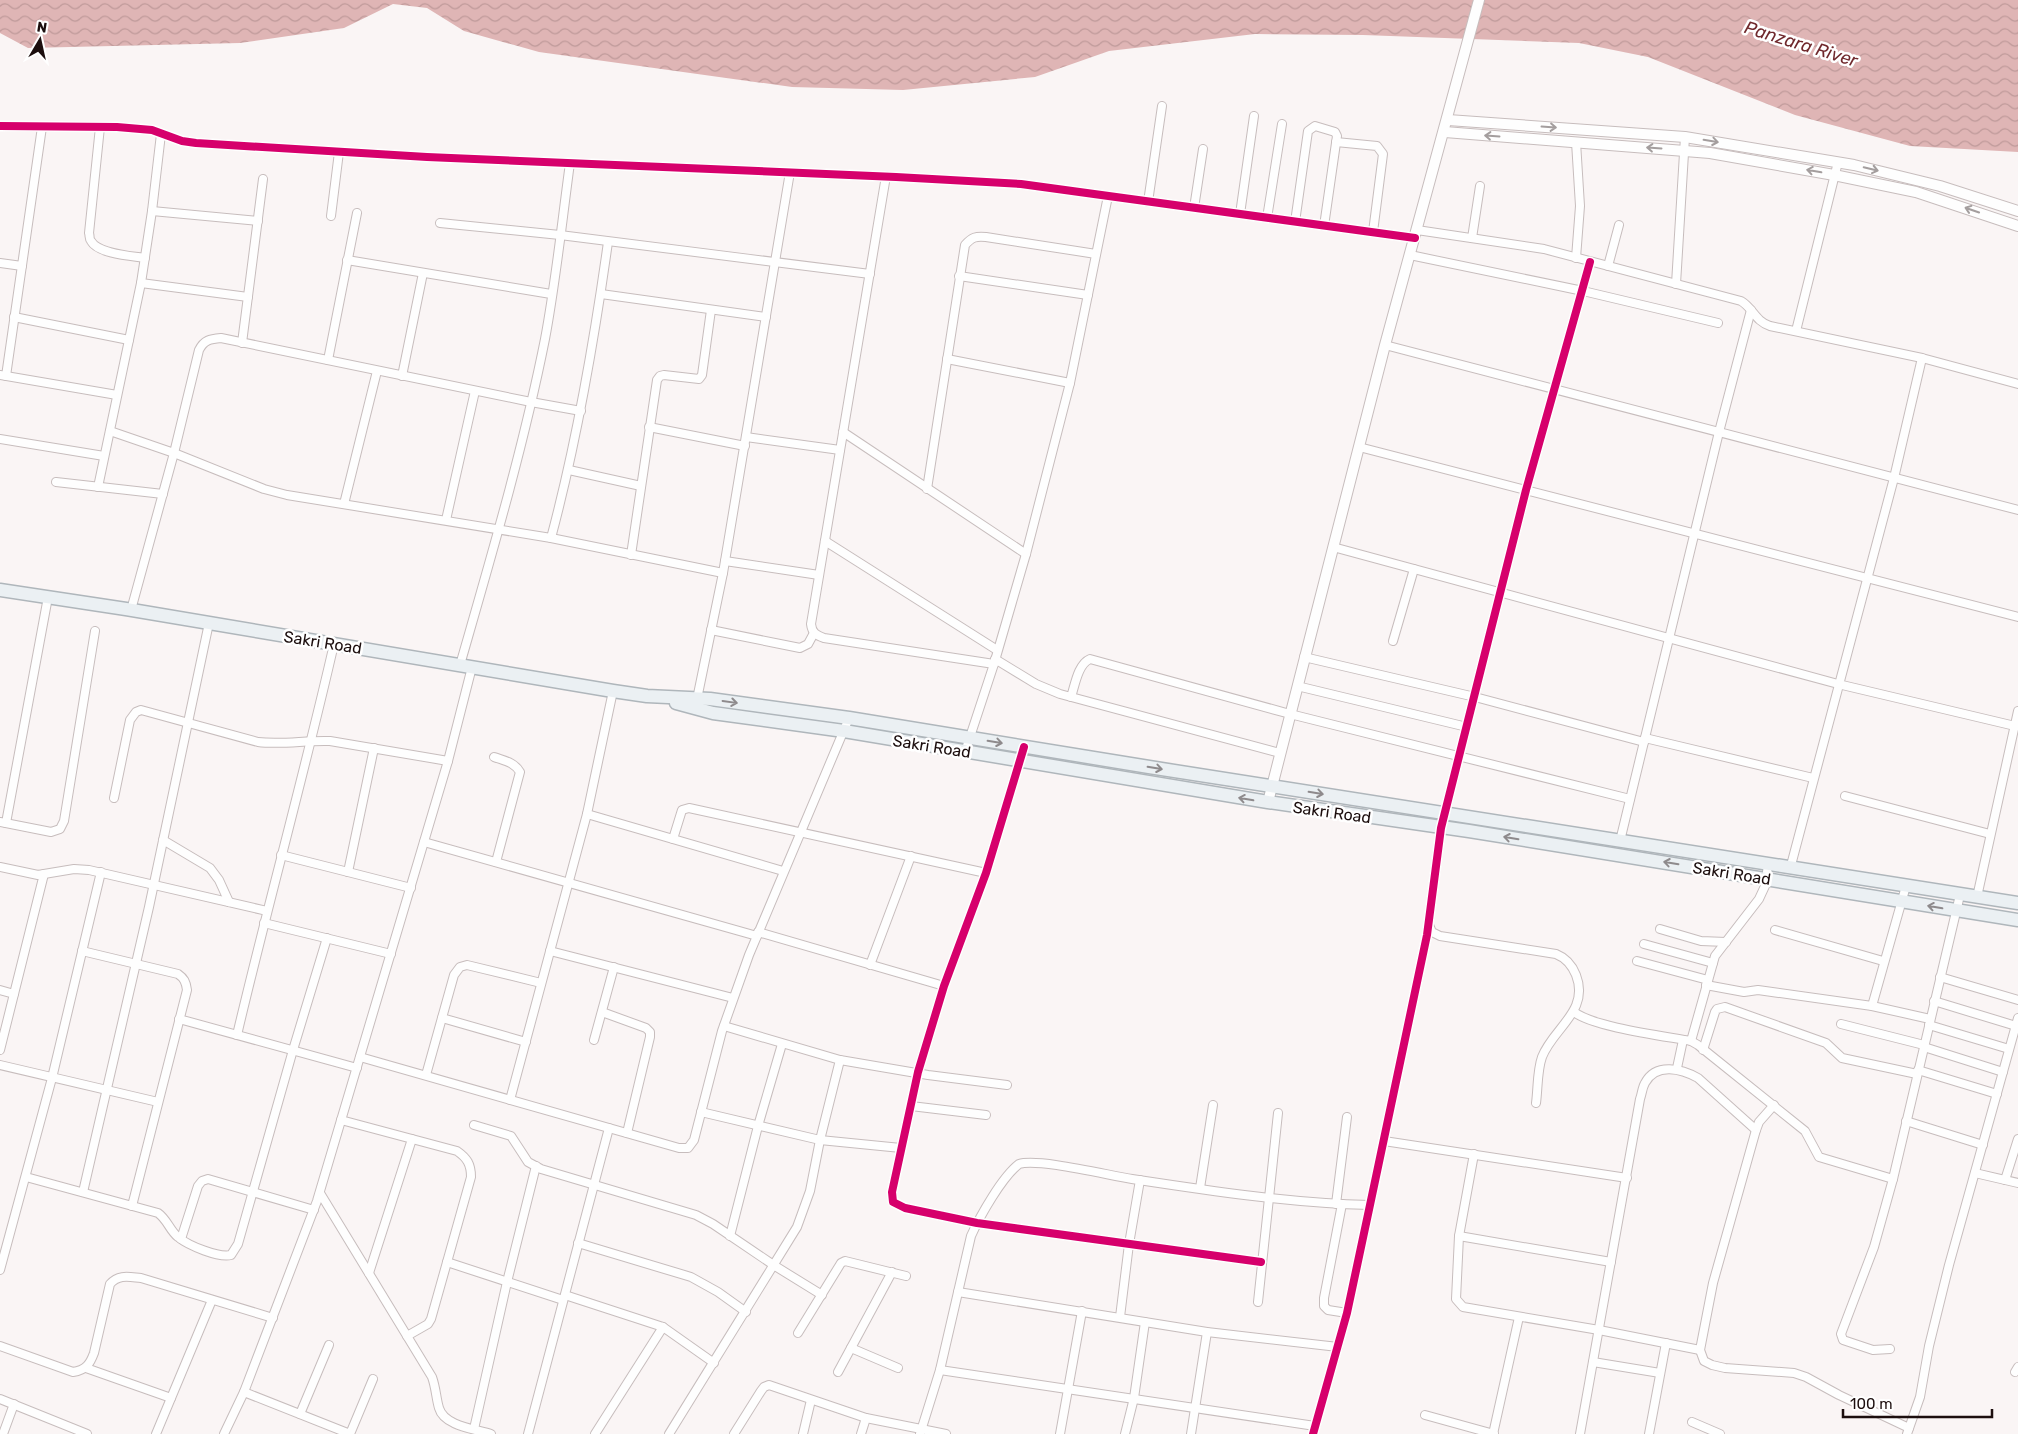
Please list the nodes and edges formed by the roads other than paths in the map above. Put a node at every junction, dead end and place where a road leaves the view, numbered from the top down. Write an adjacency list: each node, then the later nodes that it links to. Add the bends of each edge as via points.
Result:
1 (1480, 0): 4 (street)
2 (1162, 106): 25 (street)
3 (1254, 116): 30 (street)
4 (1448, 120): 9 (street); 11 (street, one-way to 11)
5 (1282, 124): 32 (street)
6 (0, 126): 7 (street)
7 (42, 126): 8 (street); 52 (street)
8 (100, 127): 10 (street, via 152,130); 46 (street, via 89,233 91,242 109,252)
9 (1445, 132): 13 (street, one-way to 9); 40 (street)
10 (161, 134): 16 (street, via 196,143); 27 (street)
11 (1685, 137): 15 (street); 17 (street, one-way to 17)
12 (1336, 142): 34 (street, via 1335,132 1327,128 1315,126 1308,131); 37 (street); 39 (street, via 1377,146 1383,154)
13 (1576, 142): 15 (street, one-way to 13); 47 (street, via 1580,206)
14 (1203, 150): 26 (street)
15 (1684, 151): 20 (street, one-way to 15); 58 (street)
16 (339, 152): 18 (street); 31 (street)
17 (1838, 162): 20 (street); 28 (street, one-way to 28, via 1919,180)
18 (570, 163): 19 (street); 41 (street)
19 (790, 172): 21 (street); 51 (street)
20 (1834, 175): 38 (street, one-way to 20, via 1934,197); 69 (street)
21 (886, 176): 24 (street, via 1021,184); 55 (street)
22 (263, 178): 33 (street)
23 (1480, 186): 42 (street)
24 (1108, 196): 25 (street); 44 (street)
25 (1148, 202): 26 (street)
26 (1194, 208): 30 (street)
27 (152, 211): 33 (street); 46 (street)
28 (2018, 211)
29 (357, 213): 48 (street)
30 (1240, 214): 32 (street)
31 (331, 216)
32 (1267, 218): 34 (street)
33 (258, 221): 63 (street)
34 (1295, 222): 37 (street)
35 (440, 223): 41 (street)
36 (1619, 225): 53 (street)
37 (1324, 226): 39 (street)
38 (2018, 226)
39 (1373, 232): 40 (street)
40 (1416, 234): 42 (street); 45 (street)
41 (560, 236): 43 (street); 60 (street)
42 (1472, 238): 47 (street, via 1544,249)
43 (608, 242): 51 (street); 61 (street)
44 (1096, 254): 56 (street, via 976,236 964,244); 62 (street)
45 (1410, 255): 59 (street); 72 (street)
46 (145, 258): 57 (street)
47 (1576, 258): 49 (street)
48 (347, 260): 54 (street); 75 (street)
49 (1590, 262): 53 (street); 59 (street)
50 (0, 263): 52 (street)
51 (775, 263): 55 (street); 67 (street)
52 (22, 266): 66 (street)
53 (1608, 266): 58 (street)
54 (423, 273): 60 (street); 78 (street)
55 (870, 274): 88 (street)
56 (959, 276): 62 (street); 74 (street)
57 (141, 283): 63 (street); 70 (street)
58 (1676, 284): 65 (street, via 1741,301)
59 (1583, 291): 68 (street); 81 (street)
60 (552, 294): 84 (street)
61 (601, 294): 64 (street); 85 (street)
62 (1088, 295): 79 (street)
63 (248, 297): 71 (street)
64 (711, 310): 67 (street); 86 (street, via 702,375 699,379 660,376)
65 (1751, 310): 69 (street, via 1764,324); 89 (street)
66 (14, 317): 70 (street); 77 (street)
67 (766, 317): 91 (street)
68 (1718, 324)
69 (1796, 331): 73 (street)
70 (129, 340): 83 (street)
71 (242, 343): 75 (street); 94 (street, via 221,338 203,342)
72 (1385, 345): 81 (street); 92 (street)
73 (1922, 358): 80 (street); 97 (street)
74 (947, 359): 79 (street); 101 (street)
75 (328, 360): 76 (street)
76 (377, 370): 78 (street); 104 (street)
77 (3, 376): 83 (street)
78 (402, 376): 82 (street)
79 (1070, 383): 112 (street)
80 (2018, 384)
81 (1553, 390): 89 (street); 102 (street)
82 (475, 391): 84 (street); 106 (street)
83 (117, 395): 87 (street)
84 (531, 402): 85 (street); 107 (street)
85 (581, 411): 96 (street)
86 (649, 427): 91 (street); 99 (street)
87 (110, 431): 94 (street); 95 (street)
88 (843, 432): 93 (street); 101 (street)
89 (1719, 432): 97 (street); 108 (street)
90 (0, 439): 95 (street)
91 (745, 442): 93 (street); 114 (street)
92 (1359, 447): 102 (street); 111 (street)
93 (840, 450): 110 (street)
94 (174, 453): 103 (street); 104 (street, via 274,492)
95 (104, 456): 100 (street)
96 (569, 470): 99 (street); 109 (street)
97 (1894, 478): 105 (street); 118 (street)
98 (56, 482): 100 (street)
99 (641, 486): 113 (street)
100 (98, 487): 103 (street)
101 (927, 489): 112 (street)
102 (1526, 490): 108 (street); 120 (street)
103 (163, 494): 122 (street)
104 (344, 504): 106 (street)
105 (2018, 510)
106 (446, 520): 107 (street)
107 (498, 530): 109 (street); 134 (street)
108 (1695, 534): 118 (street); 128 (street)
109 (551, 538): 113 (street)
110 (825, 541): 117 (street); 131 (street)
111 (1333, 548): 115 (street); 132 (street)
112 (1026, 554): 131 (street)
113 (631, 555): 116 (street)
114 (725, 561): 116 (street); 117 (street)
115 (1414, 569): 120 (street); 129 (street)
116 (723, 573): 125 (street)
117 (819, 575): 127 (street, via 811,624)
118 (1868, 578): 123 (street); 135 (street)
119 (0, 590): 121 (main road, Sakri Road)
120 (1501, 592): 128 (street); 140 (street)
121 (48, 597): 122 (main road, Sakri Road); 168 (street)
122 (132, 610): 124 (main road, Sakri Road)
123 (2018, 617)
124 (208, 623): 130 (main road, Sakri Road); 145 (street)
125 (712, 630): 127 (street, via 800,648 808,644); 141 (street)
126 (95, 631): 168 (street, via 64,821 60,829 51,832)
127 (814, 633): 133 (street, via 824,638)
128 (1670, 638): 135 (street); 151 (street)
129 (1393, 641)
130 (334, 644): 134 (main road, Sakri Road); 150 (street)
131 (997, 650): 133 (street)
132 (1304, 657): 136 (street); 140 (street)
133 (994, 662): 139 (street, via 1036,684); 149 (street)
134 (466, 666): 137 (main road, Sakri Road); 159 (street)
135 (1838, 684): 146 (street); 160 (street)
136 (1297, 686): 143 (street); 147 (street)
137 (613, 690): 138 (main road, Sakri Road); 167 (street)
138 (647, 696): 141 (main road, Sakri Road); 148 (main road, Sakri Road, via 714,713)
139 (1072, 697): 143 (street, via 1081,666 1090,659); 155 (street)
140 (1475, 697): 147 (street); 151 (street)
141 (697, 699): 144 (main road, Sakri Road, one-way to 144)
142 (2018, 711): 146 (street)
143 (1290, 714): 155 (street); 157 (street)
144 (849, 718): 148 (street); 149 (main road, Sakri Road)
145 (188, 724): 150 (street, via 271,744); 163 (street, via 147,711 132,715); 173 (street)
146 (2015, 726): 171 (street)
147 (1467, 728): 157 (street)
148 (844, 731): 154 (main road, Sakri Road); 170 (street)
149 (970, 738): 152 (main road, Sakri Road, one-way to 152); 154 (street)
150 (312, 740): 153 (street); 176 (street)
151 (1645, 740): 160 (street); 164 (street)
152 (1024, 747): 158 (street); 161 (main road, Sakri Road, one-way to 161)
153 (374, 748): 159 (street); 184 (street)
154 (965, 752): 158 (main road, Sakri Road)
155 (1280, 753): 161 (street)
156 (494, 757): 178 (street, via 510,762 520,772)
157 (1460, 757): 164 (street); 166 (street)
158 (1019, 760): 165 (main road, Sakri Road, one-way to 158); 185 (street)
159 (448, 762): 175 (street)
160 (1813, 778): 181 (street)
161 (1272, 786): 165 (street); 166 (main road, Sakri Road, one-way to 166)
162 (1845, 796): 171 (street)
163 (114, 798)
164 (1630, 798): 174 (street)
165 (1268, 802): 169 (main road, Sakri Road)
166 (1445, 813): 169 (street); 174 (main road, Sakri Road)
167 (587, 814): 172 (street); 188 (street)
168 (3, 822)
169 (1441, 828): 187 (main road, Sakri Road, one-way to 169); 201 (street)
170 (801, 831): 172 (street, via 689,808 682,810); 177 (street); 182 (street)
171 (1990, 834): 193 (street)
172 (673, 839): 182 (street)
173 (163, 840): 189 (street); 195 (street, via 210,868)
174 (1620, 841): 179 (main road, Sakri Road)
175 (424, 842): 178 (street); 191 (street)
176 (282, 855): 184 (street); 197 (street)
177 (911, 856): 185 (street); 215 (street)
178 (496, 862): 188 (street)
179 (1768, 865): 181 (main road, Sakri Road); 187 (street)
180 (0, 867): 186 (street)
181 (1790, 869): 190 (main road, Sakri Road)
182 (783, 871): 204 (street)
183 (101, 872): 186 (street, via 74,869); 189 (street); 208 (street)
184 (348, 872): 191 (street)
185 (986, 873): 220 (street)
186 (44, 874): 222 (street)
187 (1766, 878): 194 (main road, Sakri Road); 206 (street, via 1759,899)
188 (568, 882): 204 (street); 209 (street)
189 (154, 883): 195 (street); 214 (street)
190 (1906, 886): 192 (main road, Sakri Road); 194 (street)
191 (410, 888): 210 (street)
192 (1960, 895): 193 (main road, Sakri Road); 198 (street)
193 (1977, 897): 196 (main road, Sakri Road)
194 (1901, 901): 198 (main road, Sakri Road, one-way to 194); 212 (street)
195 (229, 902): 197 (street)
196 (2018, 903)
197 (267, 911): 200 (street)
198 (1956, 911): 199 (main road, Sakri Road); 217 (street)
199 (2018, 920)
200 (264, 923): 205 (street); 235 (street)
201 (1429, 925): 228 (street, via 1432,932 1440,936 1562,956 1578,979 1579,999); 278 (street)
202 (1660, 929): 206 (street, via 1701,941)
203 (1775, 930): 212 (street)
204 (757, 934): 215 (street); 223 (street)
205 (327, 938): 210 (street); 243 (street)
206 (1726, 942): 213 (street)
207 (1644, 944): 213 (street)
208 (82, 951): 214 (street); 254 (street)
209 (550, 951): 216 (street); 218 (street)
210 (391, 954): 245 (street)
211 (1637, 961): 219 (street)
212 (1884, 961): 226 (street)
213 (1713, 963): 219 (street)
214 (136, 964): 230 (street, via 183,977 187,990); 256 (street)
215 (870, 965): 220 (street)
216 (614, 967): 223 (street); 227 (street)
217 (1940, 977): 224 (street); 225 (street)
218 (541, 983): 229 (street, via 467,965 460,967 454,975); 237 (street)
219 (1707, 983): 226 (street, via 1744,992 1758,990); 238 (street)
220 (944, 986): 250 (street)
221 (0, 990): 222 (street)
222 (14, 994): 242 (street)
223 (733, 998): 234 (street)
224 (2018, 1000)
225 (1934, 1001): 231 (street); 232 (street)
226 (1872, 1006): 231 (street)
227 (602, 1012): 236 (street); 274 (street, via 650,1032)
228 (1572, 1014): 238 (street); 260 (street, via 1542,1058)
229 (442, 1018): 237 (street); 253 (street)
230 (179, 1019): 235 (street); 259 (street)
231 (1930, 1022): 240 (street); 241 (street)
232 (2017, 1022): 241 (street)
233 (1841, 1024): 240 (street)
234 (724, 1026): 239 (street); 264 (street)
235 (238, 1035): 243 (street)
236 (594, 1040)
237 (526, 1042): 258 (street)
238 (1685, 1042): 244 (street); 249 (street)
239 (782, 1044): 246 (street); 271 (street)
240 (1924, 1046): 251 (street); 252 (street)
241 (2010, 1049): 252 (street)
242 (0, 1050)
243 (293, 1050): 248 (street); 293 (street)
244 (1703, 1050): 251 (street, via 1715,1012 1725,1008 1826,1044 1842,1058); 263 (street)
245 (360, 1057): 248 (street); 253 (street)
246 (840, 1060): 250 (street); 277 (street)
247 (0, 1065): 254 (street)
248 (357, 1068): 268 (street)
249 (1677, 1068): 273 (street, via 1698,1078); 285 (street, via 1657,1072 1645,1084)
250 (918, 1072): 255 (street); 262 (street)
251 (1918, 1072): 257 (street); 269 (street)
252 (2003, 1072): 257 (street)
253 (426, 1076): 258 (street)
254 (52, 1078): 256 (street); 284 (street)
255 (1007, 1085)
256 (106, 1090): 259 (street); 292 (street)
257 (1997, 1094): 279 (street)
258 (510, 1100): 272 (street)
259 (158, 1102): 298 (street)
260 (1536, 1104)
261 (1214, 1105): 291 (street)
262 (911, 1106): 266 (street); 280 (street)
263 (1772, 1107): 273 (street); 286 (street, via 1805,1131 1819,1157)
264 (701, 1112): 271 (street); 274 (street, via 694,1140 688,1148)
265 (1278, 1113): 295 (street)
266 (986, 1115)
267 (1346, 1117): 296 (street)
268 (341, 1120): 275 (street); 294 (street)
269 (1906, 1121): 279 (street); 286 (street)
270 (474, 1124): 282 (street, via 511,1136 528,1162)
271 (758, 1126): 277 (street); 301 (street)
272 (609, 1128): 274 (street); 289 (street)
273 (1756, 1130): 338 (street, via 1713,1283)
274 (627, 1133)
275 (412, 1138): 306 (street, via 457,1150 471,1167); 312 (street)
276 (2018, 1139): 288 (street)
277 (820, 1140): 280 (street); 309 (street, via 810,1191 798,1227)
278 (1384, 1141): 281 (street); 297 (street)
279 (1983, 1145): 283 (street)
280 (901, 1148): 300 (street, via 891,1198 893,1202 905,1208)
281 (1474, 1154): 285 (street); 302 (street)
282 (536, 1166): 289 (street); 314 (street)
283 (1975, 1173): 288 (street); 362 (street, via 1929,1346 1920,1397)
284 (26, 1177): 292 (street); 310 (street)
285 (1627, 1178): 308 (street)
286 (1893, 1179): 337 (street, via 1874,1247 1841,1334 1843,1340 1873,1350)
287 (1140, 1180): 291 (street); 300 (street, via 1024,1162 1009,1174); 305 (street)
288 (2005, 1180): 290 (street)
289 (594, 1184): 301 (street, via 696,1215); 304 (street)
290 (2018, 1184)
291 (1200, 1188): 295 (street)
292 (82, 1192): 298 (street)
293 (254, 1192): 299 (street); 303 (street, via 208,1179 202,1181); 303 (street, via 238,1244 231,1255 222,1256)
294 (320, 1192): 299 (street); 312 (street)
295 (1270, 1198): 296 (street); 307 (street)
296 (1339, 1204): 297 (street); 322 (street, via 1324,1306 1328,1310)
297 (1370, 1205): 322 (street)
298 (132, 1206): 303 (street, via 164,1217)
299 (314, 1210): 325 (street)
300 (977, 1223): 305 (street); 315 (street)
301 (730, 1236): 309 (street)
302 (1459, 1236): 308 (street); 324 (street, via 1456,1299 1463,1307)
303 (181, 1239)
304 (578, 1243): 317 (street); 321 (street, via 691,1277)
305 (1129, 1244): 307 (street); 323 (street)
306 (447, 1262): 314 (street); 331 (street, via 431,1320)
307 (1261, 1262): 319 (street)
308 (1611, 1262): 328 (street)
309 (775, 1266): 316 (street); 321 (street)
310 (0, 1270)
311 (892, 1272): 313 (street); 316 (street, via 845,1261); 336 (street)
312 (369, 1273): 331 (street)
313 (906, 1276)
314 (507, 1282): 317 (street); 359 (street)
315 (958, 1292): 320 (street); 343 (street)
316 (822, 1295): 330 (street)
317 (564, 1297): 327 (street); 368 (street)
318 (212, 1300): 325 (street); 341 (street, via 141,1278 115,1278 110,1284 94,1353); 349 (street)
319 (1258, 1302)
320 (1082, 1311): 323 (street); 347 (street)
321 (746, 1312): 340 (street)
322 (1347, 1313): 335 (street)
323 (1120, 1317): 326 (street)
324 (1519, 1317): 328 (street); 378 (street)
325 (273, 1318): 348 (street)
326 (1145, 1322): 329 (street); 350 (street)
327 (664, 1328): 340 (street); 369 (street)
328 (1599, 1330): 332 (street); 339 (street)
329 (1207, 1332): 335 (street); 354 (street)
330 (798, 1334)
331 (407, 1336): 359 (street, via 432,1377 445,1419)
332 (1666, 1343): 338 (street); 345 (street)
333 (329, 1345): 355 (street)
334 (0, 1346): 341 (street, via 73,1372)
335 (1338, 1346): 360 (street)
336 (851, 1348): 342 (street); 344 (street)
337 (1890, 1349)
338 (1700, 1350): 362 (street, via 1704,1360 1712,1365 1806,1377)
339 (1593, 1362): 345 (street); 379 (street)
340 (714, 1363): 370 (street)
341 (86, 1368): 349 (street)
342 (898, 1368)
343 (940, 1370): 347 (street); 361 (street)
344 (838, 1372)
345 (1660, 1374): 380 (street)
346 (373, 1379): 355 (street, via 350,1434)
347 (1069, 1388): 350 (street); 375 (street)
348 (244, 1392): 355 (street); 366 (street)
349 (171, 1398): 365 (street)
350 (1134, 1398): 354 (street); 376 (street)
351 (0, 1399): 353 (street)
352 (811, 1400): 357 (street); 371 (street, via 773,1386 764,1387); 372 (street)
353 (14, 1404): 363 (street); 364 (street)
354 (1196, 1407): 360 (street); 377 (street)
355 (300, 1414)
356 (1425, 1415): 378 (street)
357 (866, 1418): 361 (street); 373 (street)
358 (1692, 1422): 381 (street)
359 (474, 1429): 367 (street)
360 (1314, 1430)
361 (921, 1431): 374 (street)
362 (1908, 1431)
363 (3, 1434)
364 (87, 1434)
365 (156, 1434)
366 (224, 1434)
367 (491, 1434)
368 (528, 1434)
369 (595, 1434)
370 (669, 1434)
371 (734, 1434)
372 (803, 1434)
373 (861, 1434)
374 (946, 1434)
375 (1060, 1434)
376 (1125, 1434)
377 (1192, 1434)
378 (1493, 1434)
379 (1580, 1434)
380 (1649, 1434)
381 (1718, 1434)

